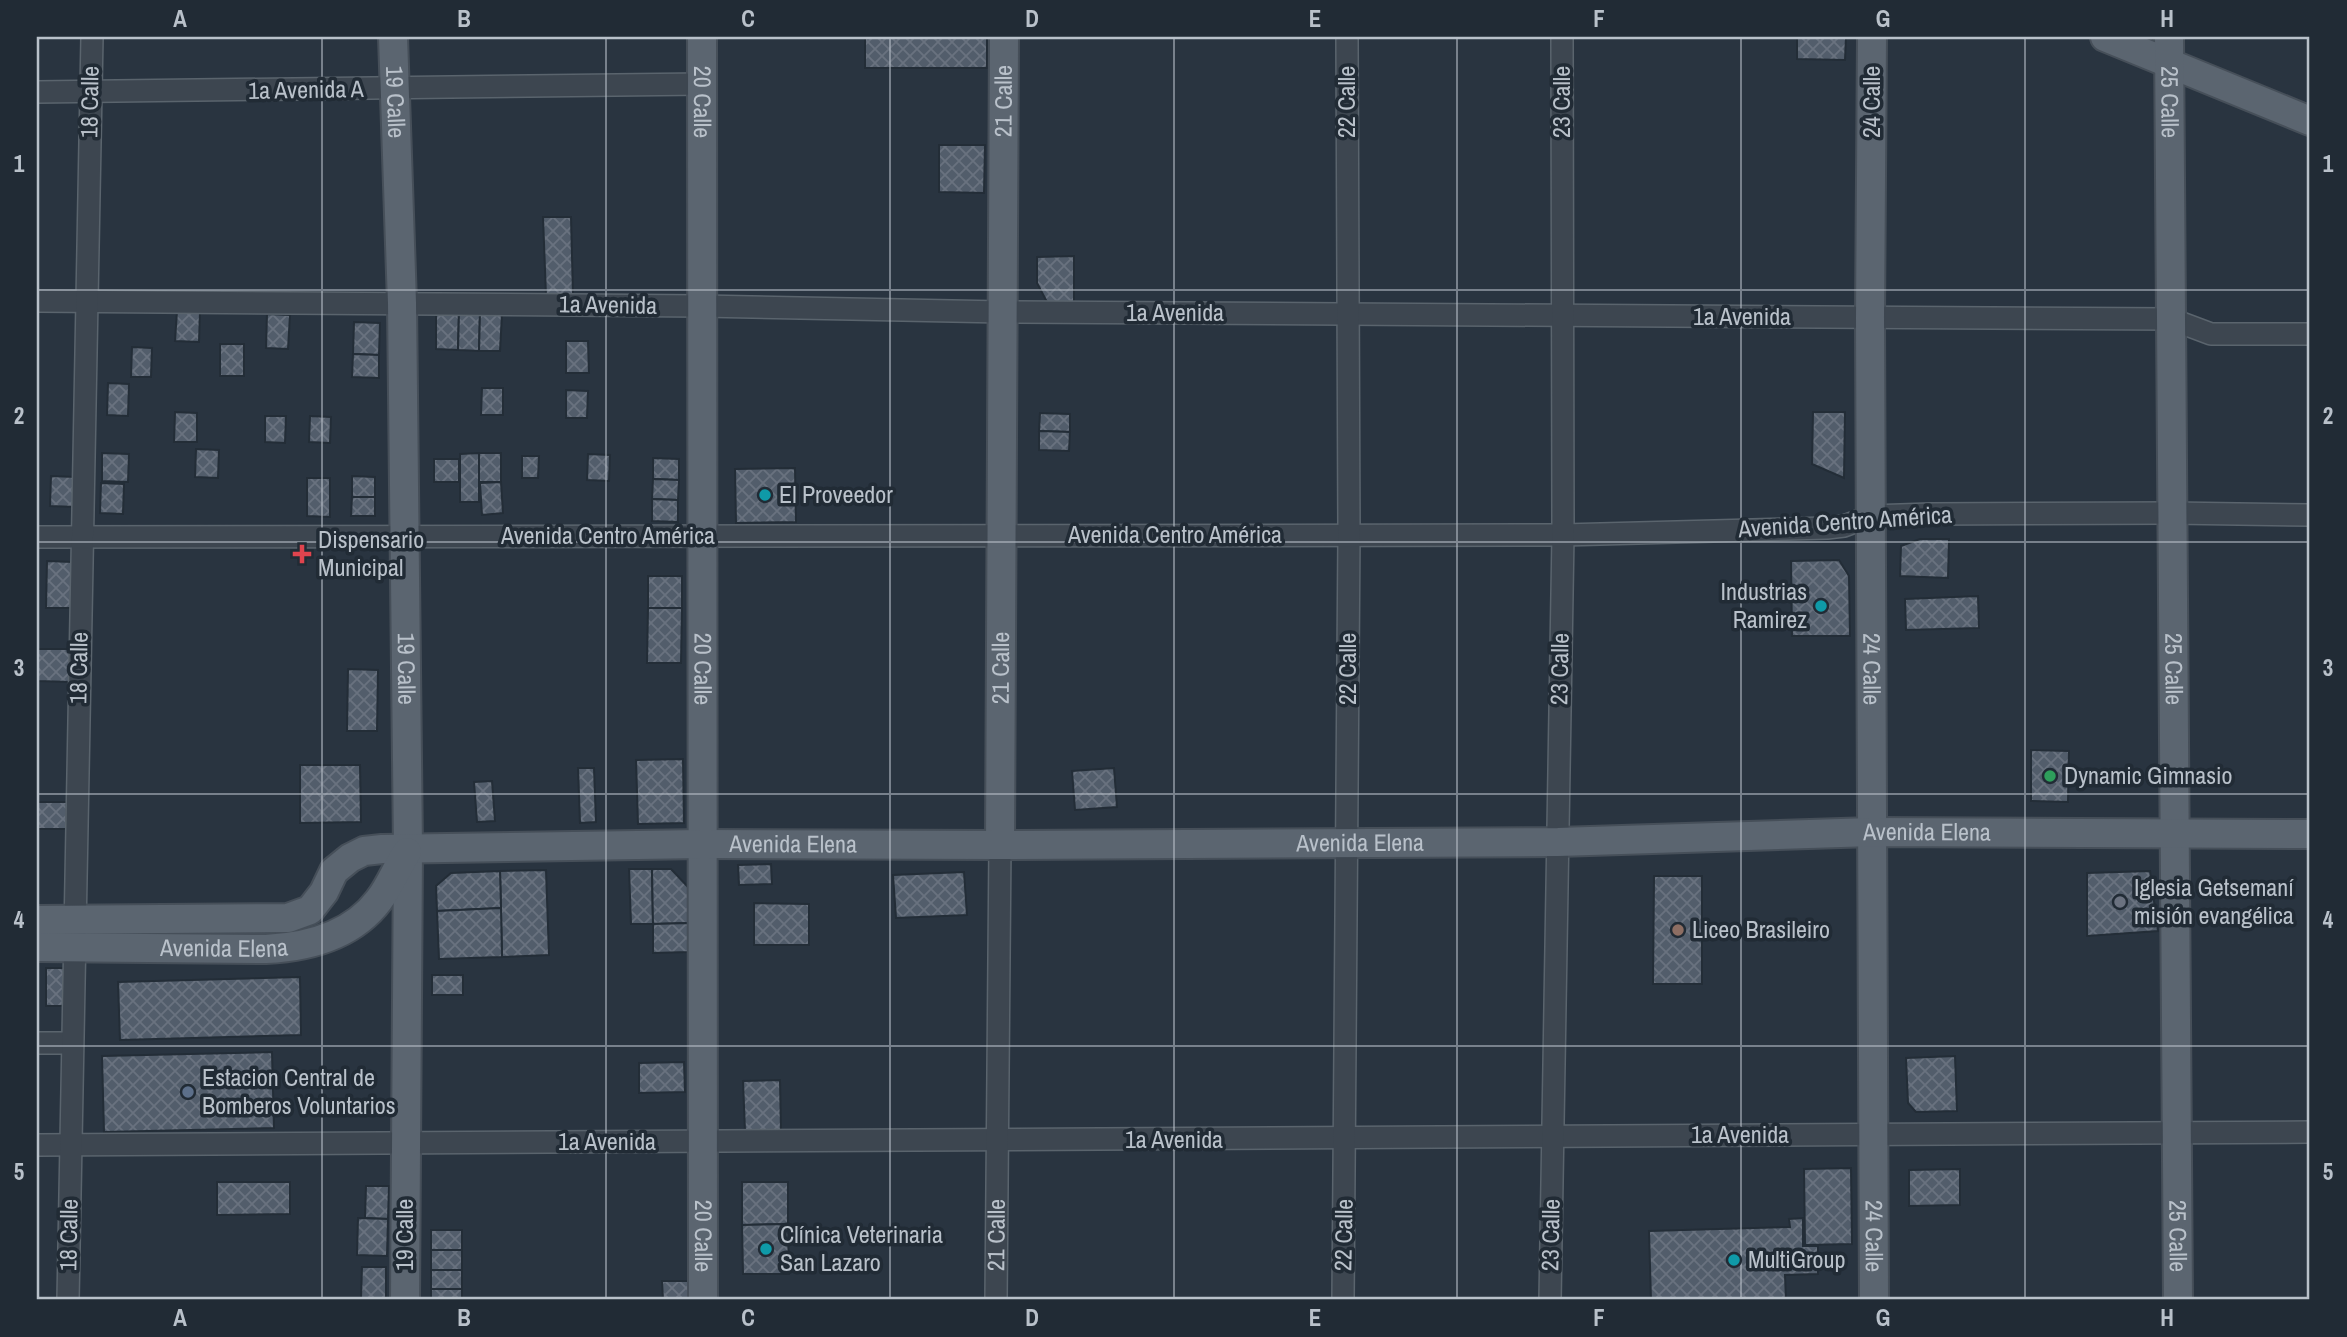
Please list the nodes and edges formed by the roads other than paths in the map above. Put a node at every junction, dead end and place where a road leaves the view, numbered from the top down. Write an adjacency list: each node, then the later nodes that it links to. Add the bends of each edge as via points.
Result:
1 (92, 37): 13 (street, 18 Calle)
2 (393, 37): 11 (main road, 19 Calle)
3 (702, 37): 10 (main road, 20 Calle)
4 (1004, 37): 19 (main road, 21 Calle)
5 (1347, 37): 20 (street, 22 Calle)
6 (1562, 37): 21 (street, 23 Calle)
7 (1872, 37): 22 (main road, 24 Calle)
8 (2105, 37): 9 (main road)
9 (2169, 50): 14 (main road); 23 (main road, 25 Calle)
10 (702, 84): 11 (street, 1a Avenida A); 18 (main road, 20 Calle)
11 (393, 89): 13 (street, 1a Avenida A); 17 (main road, 19 Calle)
12 (37, 92): 13 (street, 1a Avenida A)
13 (90, 92): 16 (street, 18 Calle)
14 (2310, 121)
15 (37, 301): 16 (street, 1a Avenida)
16 (86, 301): 17 (street, 1a Avenida); 33 (street, 18 Calle)
17 (401, 303): 18 (street, 1a Avenida); 30 (main road, 19 Calle)
18 (702, 306): 19 (street, 1a Avenida); 34 (main road, 20 Calle)
19 (1003, 312): 20 (street, 1a Avenida); 31 (main road, 21 Calle)
20 (1347, 314): 21 (street, 1a Avenida); 28 (street, 22 Calle)
21 (1562, 316): 22 (street, 1a Avenida); 29 (street, 23 Calle)
22 (1870, 318): 23 (street, 1a Avenida); 27 (main road, 24 Calle)
23 (2171, 319): 24 (street, 1a Avenida, via 2211,334); 25 (main road, 25 Calle)
24 (2310, 334)
25 (2172, 513): 26 (street, Avenida Centro América); 27 (street, Avenida Centro América); 36 (main road, 25 Calle)
26 (2310, 515)
27 (1871, 516): 29 (street, Avenida Centro América, via 1827,528); 35 (main road, 24 Calle)
28 (1349, 535): 29 (street, Avenida Centro América); 31 (street, Avenida Centro América); 38 (street, 22 Calle)
29 (1563, 535): 39 (street, 23 Calle)
30 (404, 536): 33 (street, Avenida Centro América); 34 (street, Avenida Centro América); 42 (main road, 19 Calle)
31 (1002, 536): 34 (street, Avenida Centro América); 41 (main road, 21 Calle)
32 (37, 537): 33 (street, Avenida Centro América)
33 (82, 537): 44 (street, 18 Calle)
34 (702, 537): 40 (main road, 20 Calle)
35 (1872, 832): 36 (main road, Avenida Elena); 39 (main road, Avenida Elena); 49 (main road, 24 Calle)
36 (2174, 832): 37 (main road, Avenida Elena); 50 (main road, 25 Calle)
37 (2310, 834)
38 (1347, 842): 39 (main road, Avenida Elena); 41 (main road, Avenida Elena); 52 (street, 22 Calle)
39 (1558, 842): 51 (street, 23 Calle)
40 (702, 844): 41 (main road, Avenida Elena); 42 (main road, Avenida Elena); 54 (main road, 20 Calle)
41 (1000, 845): 53 (street, 21 Calle)
42 (408, 849): 44 (main road, Avenida Elena, via 364,851 350,858 334,871 310,910 289,918); 44 (main road, Avenida Elena, via 381,899 367,914 314,944 266,949); 55 (main road, 19 Calle)
43 (37, 920): 44 (main road, Avenida Elena)
44 (75, 934): 45 (main road, Avenida Elena); 47 (street, 18 Calle)
45 (37, 947)
46 (37, 1043): 47 (street)
47 (72, 1043): 57 (street, 18 Calle)
48 (2310, 1132): 50 (street, 1a Avenida)
49 (1873, 1134): 50 (street, 1a Avenida); 51 (street, 1a Avenida); 64 (main road, 24 Calle)
50 (2177, 1134): 65 (main road, 25 Calle)
51 (1552, 1137): 52 (street, 1a Avenida); 63 (street, 23 Calle)
52 (1346, 1139): 53 (street, 1a Avenida); 62 (street, 22 Calle)
53 (997, 1140): 54 (street, 1a Avenida); 61 (street, 21 Calle)
54 (703, 1142): 55 (street, 1a Avenida); 60 (main road, 20 Calle)
55 (406, 1143): 57 (street, 1a Avenida); 59 (main road, 19 Calle)
56 (37, 1145): 57 (street, 1a Avenida)
57 (71, 1145): 58 (street, 18 Calle)
58 (68, 1300)
59 (405, 1300)
60 (703, 1300)
61 (996, 1300)
62 (1343, 1300)
63 (1550, 1300)
64 (1874, 1300)
65 (2178, 1300)

